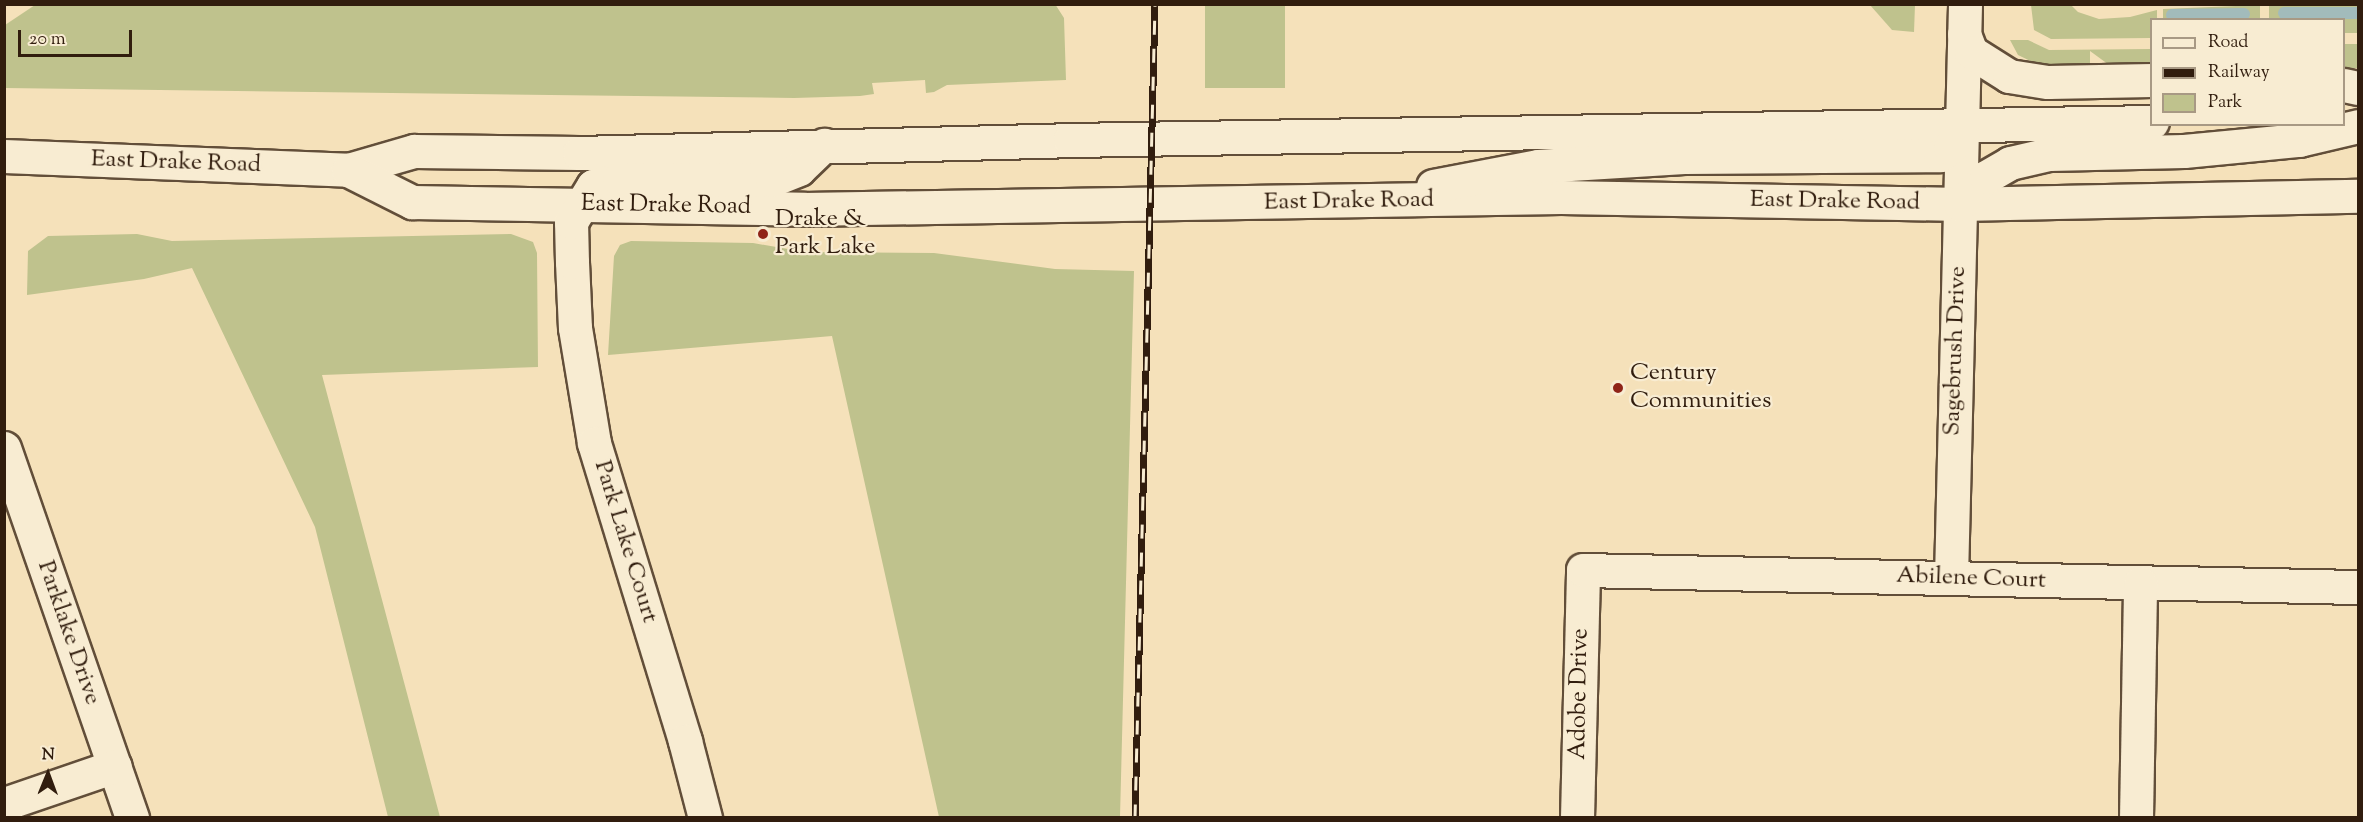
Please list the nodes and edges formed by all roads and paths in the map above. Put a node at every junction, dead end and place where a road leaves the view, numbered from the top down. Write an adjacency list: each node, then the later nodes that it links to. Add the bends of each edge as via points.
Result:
1 (1965, 19): 2 (main road, via 1971,52 2009,76 2048,82); 4 (main road, Sagebrush Drive)
2 (2150, 80)
3 (2150, 122): 4 (main road, East Drake Road)
4 (1962, 124): 6 (main road, East Drake Road); 10 (main road, via 1950,148 1940,155 1684,157 1538,166 1441,182); 12 (main road, Sagebrush Drive)
5 (2358, 126): 12 (main road, via 2299,140 2184,151 2049,154 2010,163 1986,177)
6 (825, 145): 8 (main road, East Drake Road, via 579,153 414,151); 11 (main road, via 799,169 772,180 619,179 593,186)
7 (4, 156): 8 (main road, East Drake Road)
8 (348, 170): 11 (main road, East Drake Road, via 412,202)
9 (2358, 196): 12 (main road, East Drake Road)
10 (1398, 201): 11 (main road, East Drake Road, via 804,209); 12 (main road, East Drake Road, via 1561,197)
11 (579, 204): 21 (main road, Park Lake Court, via 571,222 575,328 594,443)
12 (1960, 204): 15 (main road, Sagebrush Drive)
13 (4, 448): 18 (main road, Parklake Drive)
14 (1583, 570): 15 (main road, Abilene Court); 22 (main road, Adobe Drive)
15 (1951, 578): 16 (main road, Abilene Court)
16 (2140, 583): 17 (main road, Abilene Court); 23 (main road)
17 (2358, 587)
18 (115, 766): 19 (main road); 20 (main road, Parklake Drive)
19 (4, 804)
20 (132, 818)
21 (705, 818)
22 (1577, 818)
23 (2136, 818)

